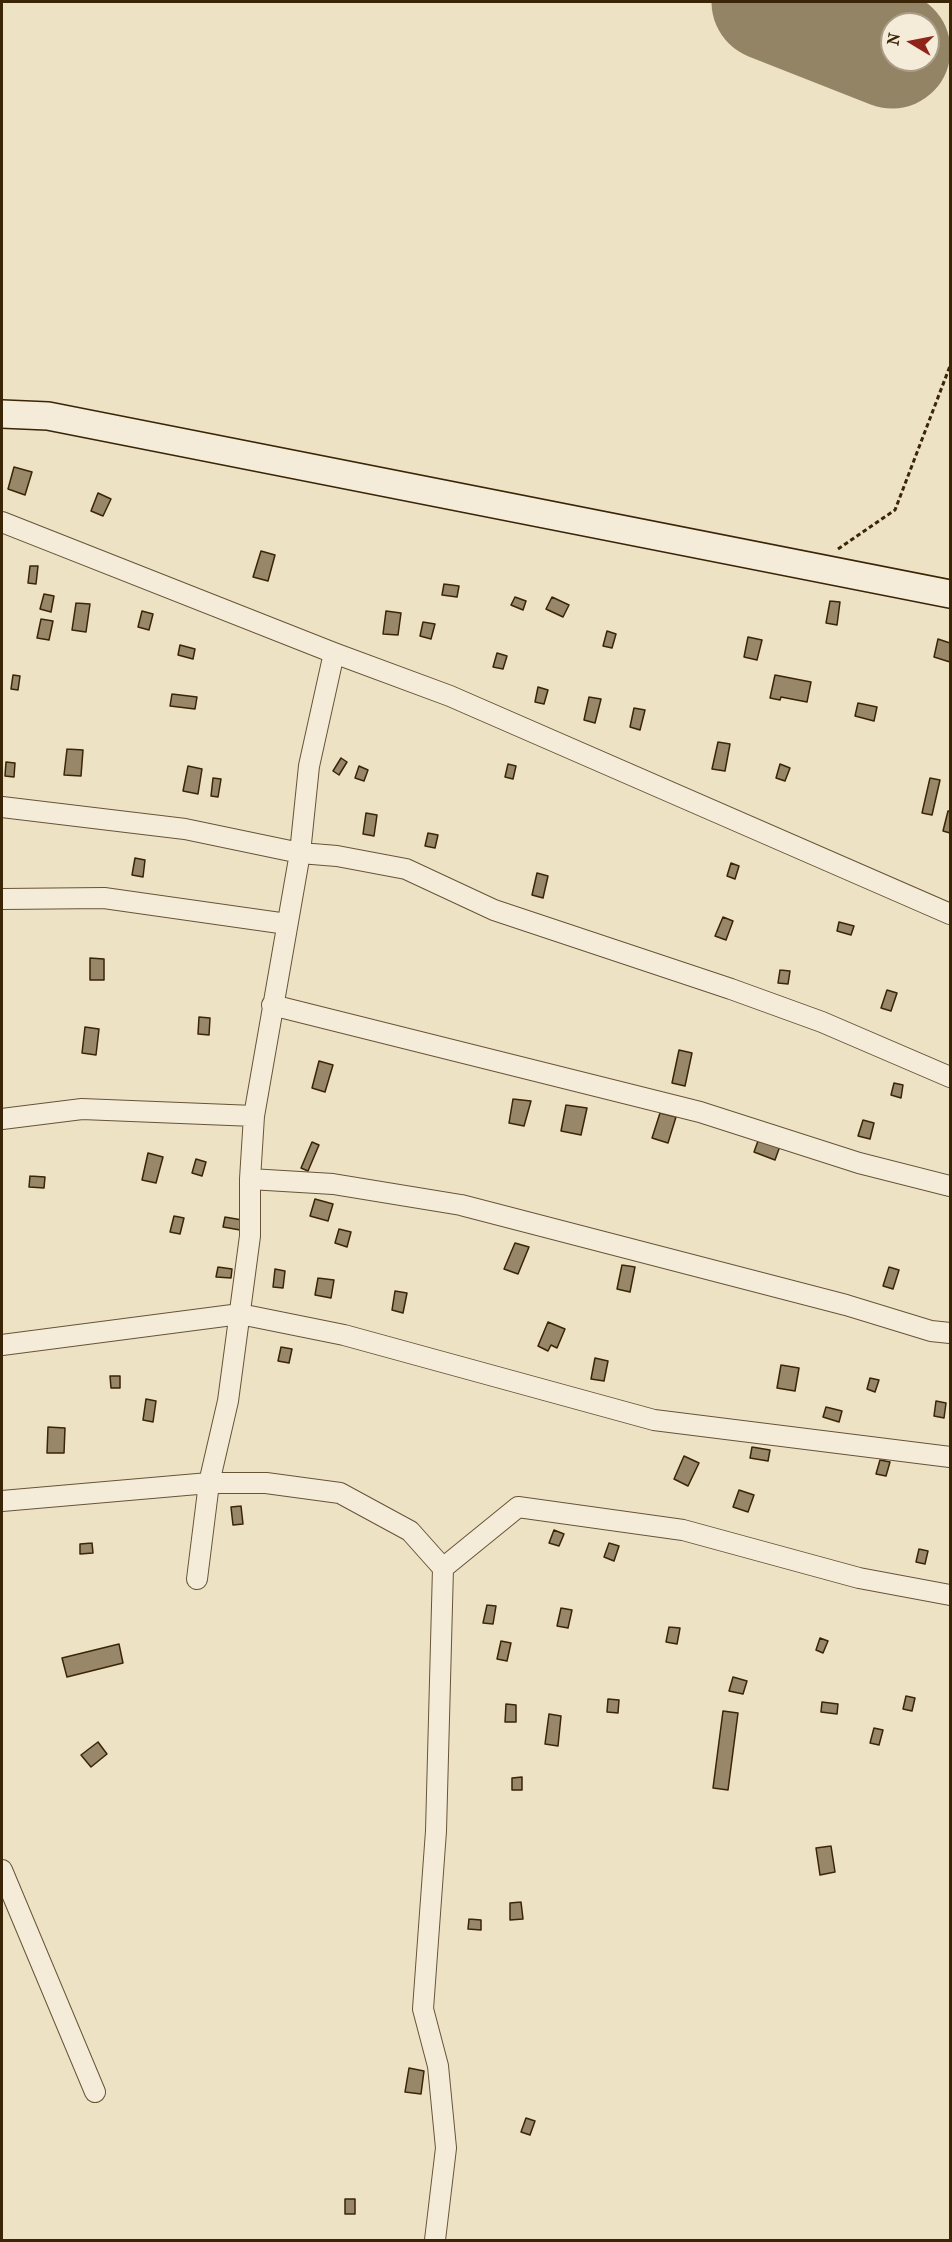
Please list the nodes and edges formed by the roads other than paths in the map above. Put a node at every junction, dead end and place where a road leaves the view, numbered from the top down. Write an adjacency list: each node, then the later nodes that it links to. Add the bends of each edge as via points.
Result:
1 (2, 414): 3 (main road, via 48,416)
2 (2, 522): 4 (street)
3 (951, 594)
4 (334, 653): 6 (street, via 309,765); 8 (street, via 450,696)
5 (2, 807): 6 (street, via 185,829)
6 (300, 853): 9 (street); 11 (street, via 406,869 494,910 822,1022)
7 (2, 899): 9 (street, via 104,898)
8 (951, 914)
9 (287, 924): 10 (street)
10 (272, 1005): 12 (street); 15 (street, via 700,1112 859,1163)
11 (951, 1077)
12 (254, 1116): 13 (street, via 82,1109); 14 (street)
13 (2, 1119)
14 (250, 1179): 16 (street, via 250,1236); 17 (street, via 333,1184 461,1205 846,1305 931,1331)
15 (951, 1186)
16 (240, 1314): 18 (street); 19 (street, via 344,1335 654,1420); 20 (street, via 228,1401)
17 (951, 1333)
18 (2, 1345)
19 (951, 1457)
20 (209, 1483): 21 (street); 22 (street, via 266,1483 340,1493 410,1531); 23 (street)
21 (2, 1501)
22 (443, 1568): 24 (street, via 518,1507 683,1530 859,1578); 27 (street, via 436,1831 423,2009 438,2066 446,2148)
23 (197, 1579)
24 (951, 1595)
25 (2, 1870): 26 (street)
26 (95, 2092)
27 (435, 2241)

